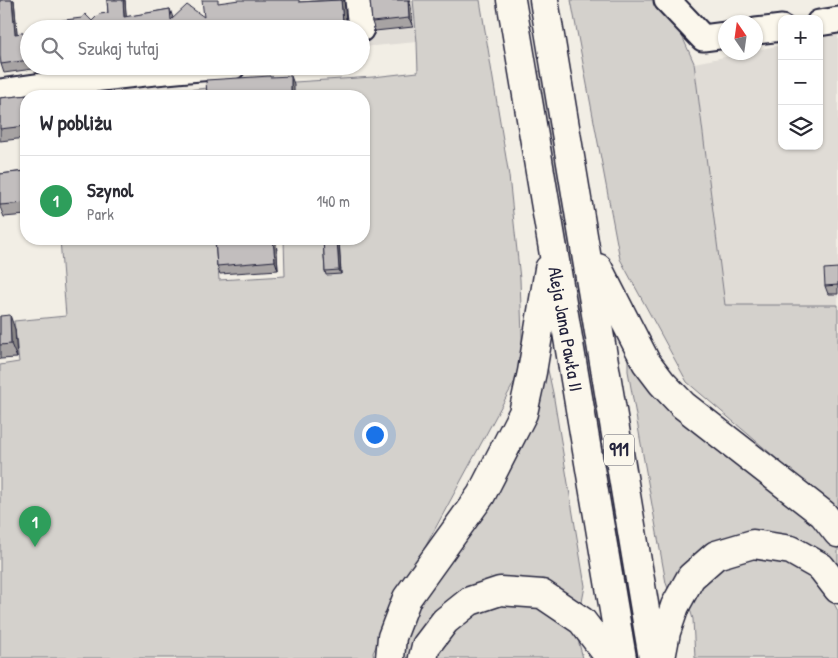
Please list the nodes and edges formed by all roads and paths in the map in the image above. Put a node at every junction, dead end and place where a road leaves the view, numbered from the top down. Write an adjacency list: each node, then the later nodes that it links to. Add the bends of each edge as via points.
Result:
1 (358, 0): 5 (street)
2 (511, 0): 14 (main road, Aleja Jana Pawła II / 911)
3 (544, 0): 13 (main road, Aleja Jana Pawła II / 911)
4 (667, 0): 10 (street)
5 (360, 20)
6 (838, 20): 7 (street)
7 (823, 22)
8 (778, 28): 9 (street)
9 (763, 30)
10 (714, 37)
11 (124, 75): 12 (street)
12 (0, 92)
13 (584, 242): 15 (main road, via 646,362 662,383 683,405 822,514); 21 (main road, Aleja Jana Pawła II / 911)
14 (553, 248): 17 (main road, via 523,413 482,495 407,598 392,637); 20 (main road, Aleja Jana Pawła II / 911)
15 (838, 533)
16 (838, 589): 22 (main road, via 821,567 791,550 753,544 716,555 691,578 675,606)
17 (390, 658)
18 (423, 658): 19 (main road, via 426,646 445,620 470,602 500,591 542,594 582,620)
19 (610, 658)
20 (622, 658)
21 (653, 658)
22 (661, 658)

